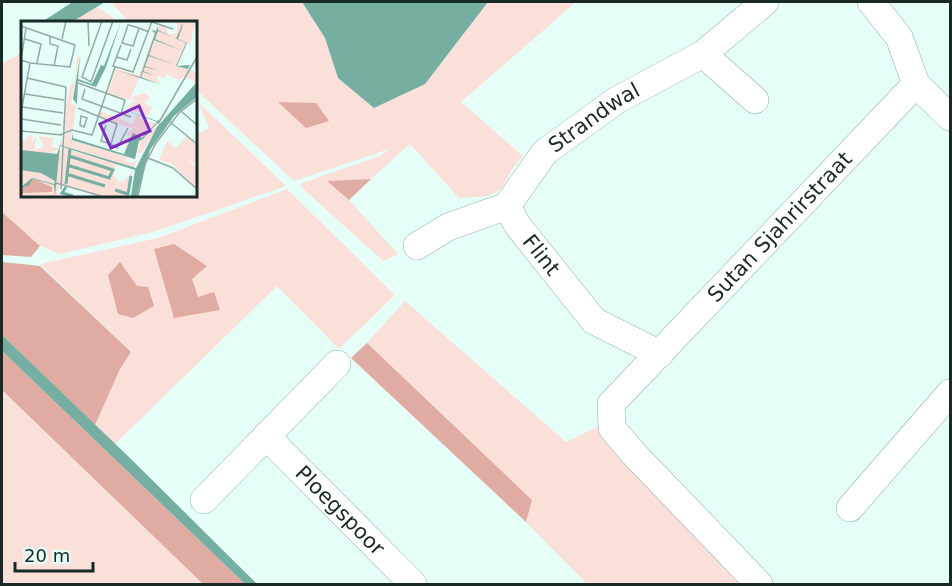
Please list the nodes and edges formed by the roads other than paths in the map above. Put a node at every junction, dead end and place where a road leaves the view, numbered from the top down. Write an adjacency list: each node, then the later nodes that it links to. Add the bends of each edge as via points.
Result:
1 (765, 2): 3 (street, Strandwal)
2 (871, 2): 4 (street, via 899,37)
3 (703, 54): 5 (street); 7 (street, Strandwal, via 617,100 545,152)
4 (916, 84): 6 (street); 9 (street, Sutan Sjahrirstraat)
5 (755, 100)
6 (951, 117)
7 (507, 206): 8 (street, via 448,227); 9 (street, Flint, via 518,226 594,321)
8 (417, 246)
9 (660, 354): 16 (street, Sutan Sjahrirstraat, via 611,404 612,428)
10 (337, 364): 12 (street)
11 (951, 393): 14 (street)
12 (266, 436): 13 (street); 15 (street, Ploegspoor)
13 (204, 500)
14 (850, 508)
15 (413, 585)
16 (759, 585)

